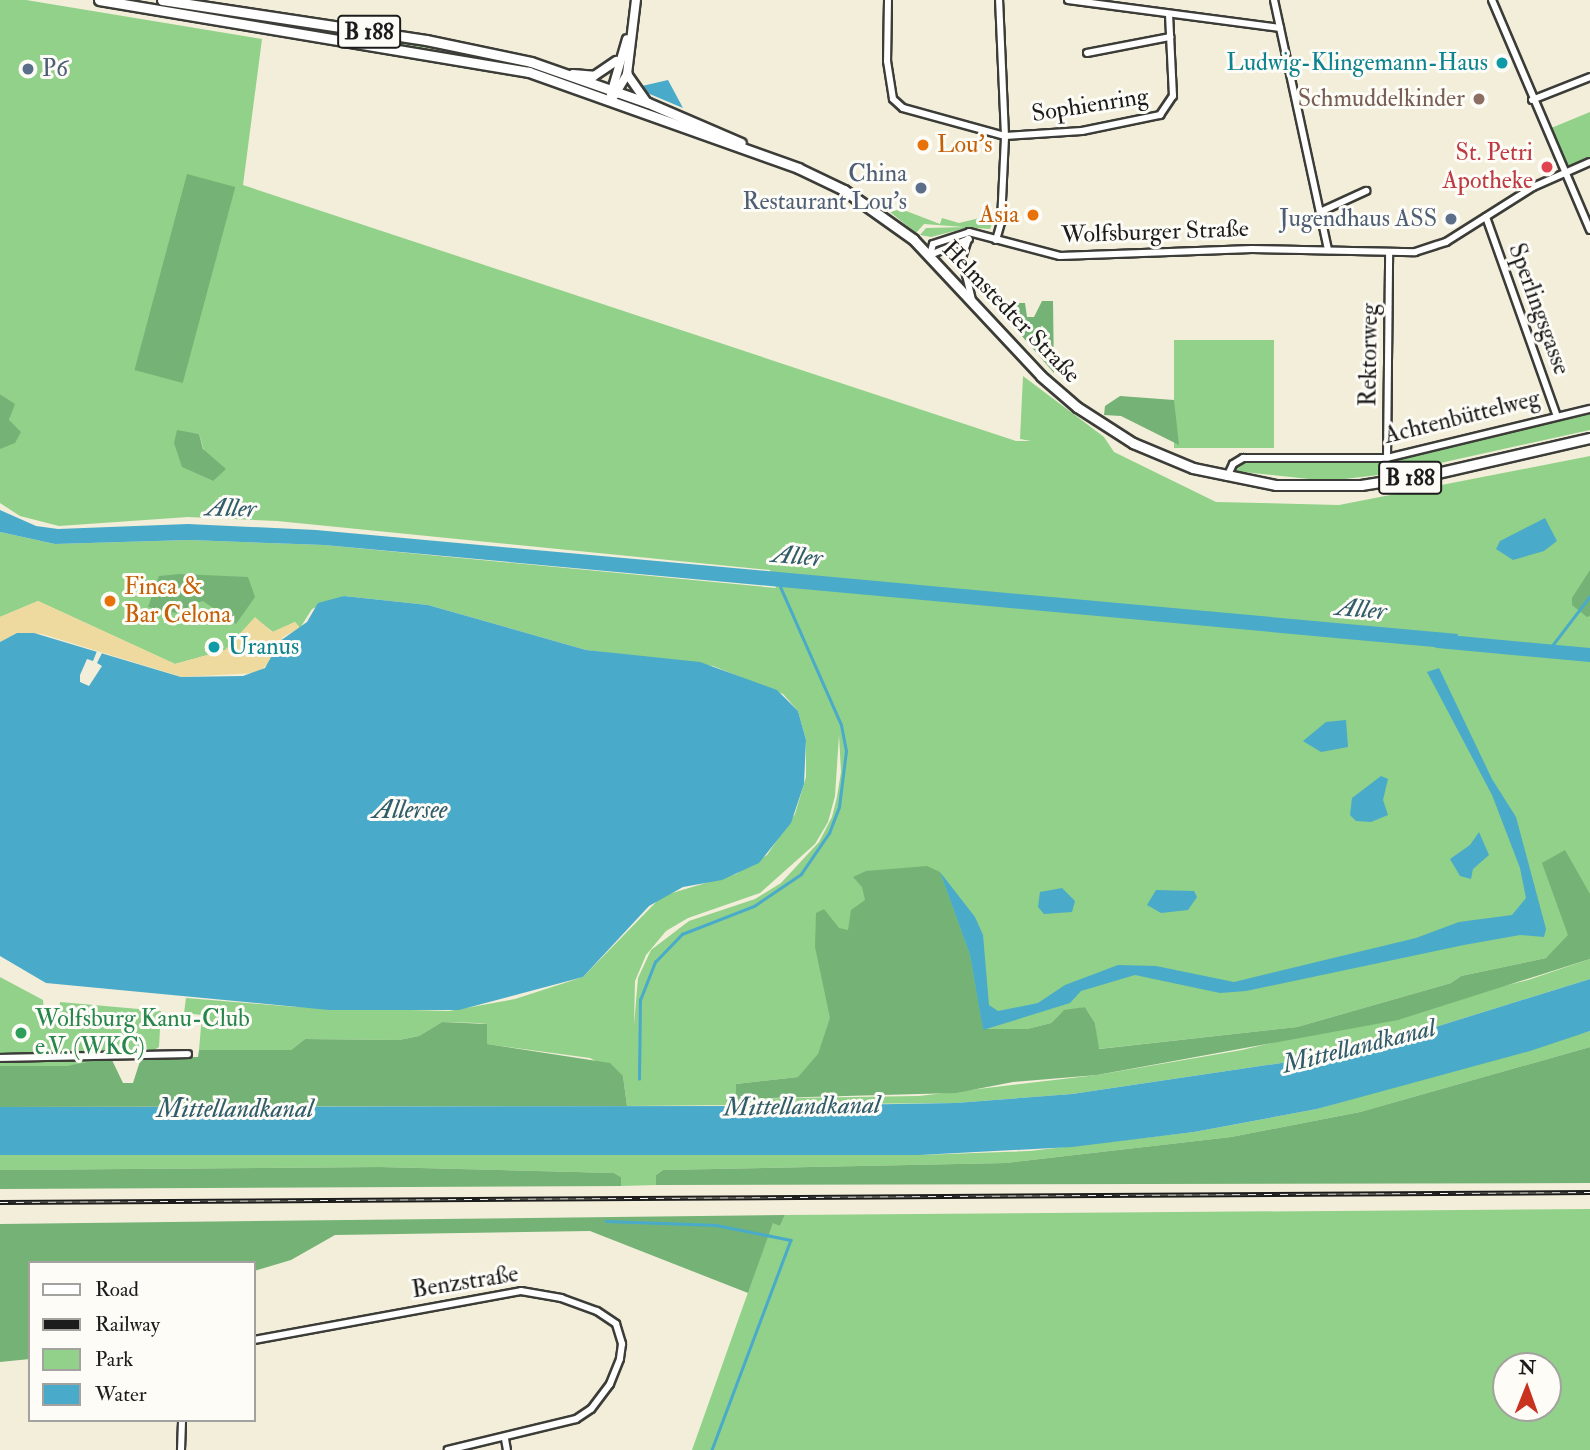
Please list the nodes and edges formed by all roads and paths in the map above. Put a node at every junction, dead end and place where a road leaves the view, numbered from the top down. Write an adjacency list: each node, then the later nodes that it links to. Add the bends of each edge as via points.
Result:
1 (100, 0): 18 (main road, B 188, via 464,58 597,93)
2 (162, 0): 15 (main road, B 188, via 464,47)
3 (636, 0): 10 (main road)
4 (888, 0): 21 (street, Sophienring, via 887,61 893,99 903,108)
5 (999, 0): 21 (street)
6 (1068, 0): 9 (street)
7 (1275, 0): 11 (street)
8 (1492, 0): 19 (street)
9 (1169, 14): 11 (street); 12 (street, Sophienring)
10 (632, 27): 13 (main road); 16 (main road)
11 (1280, 27): 26 (street)
12 (1170, 37): 14 (street); 21 (street, Sophienring, via 1173,96 1160,115 1082,131)
13 (623, 50): 15 (main road, via 605,72); 18 (main road)
14 (1087, 53)
15 (573, 74): 18 (main road, B 188)
16 (627, 74): 18 (main road); 20 (main road)
17 (1590, 77): 19 (street)
18 (614, 93): 20 (main road, B 188); 22 (main road)
19 (1532, 100): 24 (street)
20 (648, 103): 22 (main road, B 188)
21 (1005, 136): 31 (street)
22 (760, 153): 34 (main road, Helmstedter Straße / B 188, via 823,179 888,218)
23 (1590, 162): 24 (street, Wolfsburger Straße)
24 (1563, 173): 27 (street, Wolfsburger Straße); 28 (street)
25 (1366, 191): 26 (street)
26 (1320, 212): 32 (street)
27 (1486, 217): 33 (street, Wolfsburger Straße, via 1437,246); 37 (street, Sperlingsgasse)
28 (1590, 230)
29 (981, 236): 30 (street, Wolfsburger Straße); 31 (street, Wolfsburger Straße); 34 (street, Wolfsburger Straße, via 949,235 933,244)
30 (968, 239): 34 (street, Wolfsburger Straße); 35 (street, via 962,258)
31 (996, 240): 32 (street, Wolfsburger Straße, via 1041,253 1097,257)
32 (1328, 250): 33 (street, Wolfsburger Straße)
33 (1389, 252): 39 (street, Rektorweg)
34 (930, 255): 35 (main road, Helmstedter Straße / B 188)
35 (972, 300): 40 (main road, Helmstedter Straße / B 188, via 1041,376 1095,420 1150,451)
36 (1590, 409): 37 (street, Achtenbüttelweg)
37 (1556, 414): 39 (street, Achtenbüttelweg)
38 (1590, 438): 40 (main road, Helmstedter Straße / B 188, via 1437,473 1361,485 1309,487)
39 (1387, 458): 40 (street, Achtenbüttelweg, via 1243,458 1233,464)
40 (1227, 477)
41 (188, 1054): 42 (street)
42 (0, 1058)
43 (256, 1340): 45 (street, Benzstraße, via 521,1291 548,1293 607,1316 620,1332 622,1344 602,1398 576,1419)
44 (182, 1422): 46 (street)
45 (505, 1438): 47 (street, Benzstraße); 48 (street)
46 (181, 1450)
47 (448, 1450)
48 (507, 1450)

